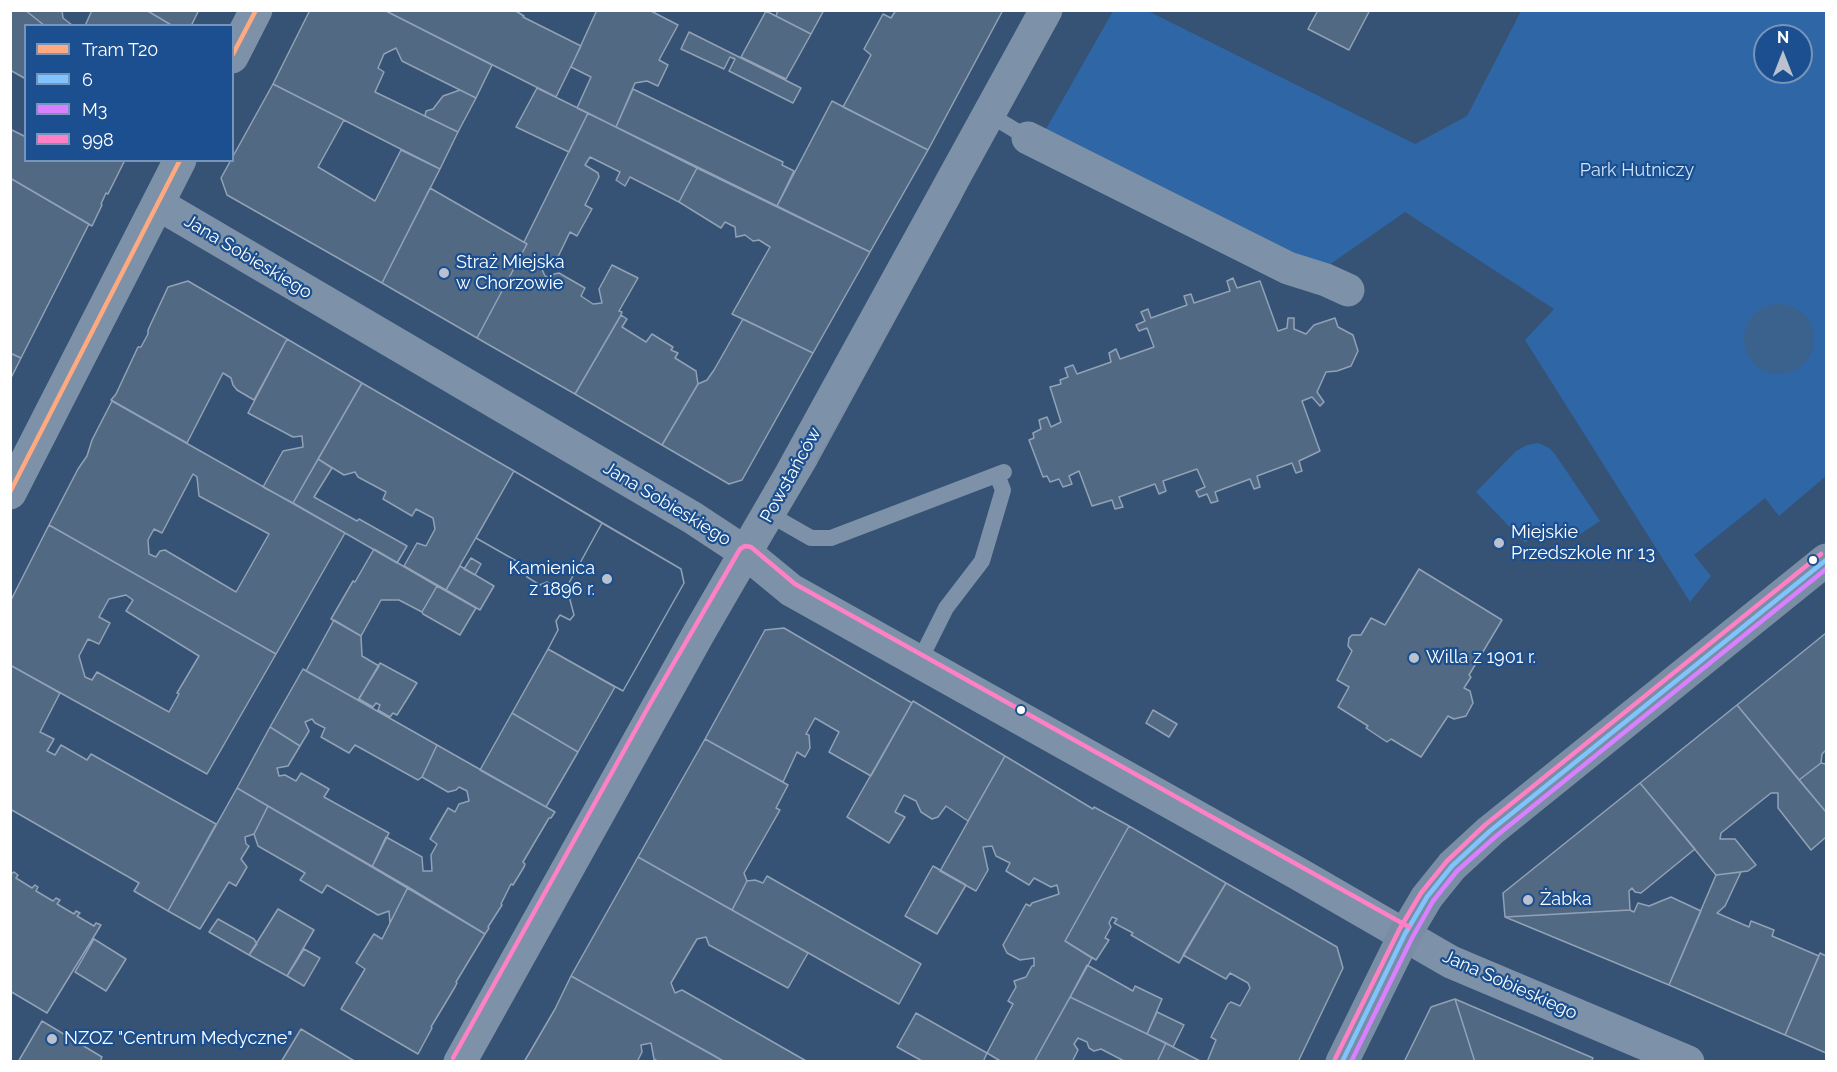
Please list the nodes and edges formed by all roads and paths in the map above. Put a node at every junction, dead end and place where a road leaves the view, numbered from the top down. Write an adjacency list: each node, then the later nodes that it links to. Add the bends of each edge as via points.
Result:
1 (256, 10): 3 (street)
2 (1047, 10): 4 (street, Powstańców)
3 (234, 53)
4 (990, 115): 5 (lane); 10 (street, Powstańców)
5 (1028, 138): 8 (street, via 1288,268)
6 (179, 162): 7 (street)
7 (158, 204): 9 (street); 11 (street, Jana Sobieskiego, via 688,515)
8 (1348, 290)
9 (10, 493)
10 (769, 514): 11 (street, Powstańców); 13 (lane, via 811,538 831,538 1000,474 1003,490 982,561 946,608)
11 (746, 553): 13 (street, Jana Sobieskiego, via 791,590); 15 (street, Powstańców)
12 (1827, 560): 14 (street, via 1469,849 1444,875)
13 (919, 662): 14 (street, Jana Sobieskiego)
14 (1405, 934): 16 (street); 17 (street, Jana Sobieskiego, via 1451,962)
15 (460, 1062)
16 (1342, 1062)
17 (1688, 1062)

